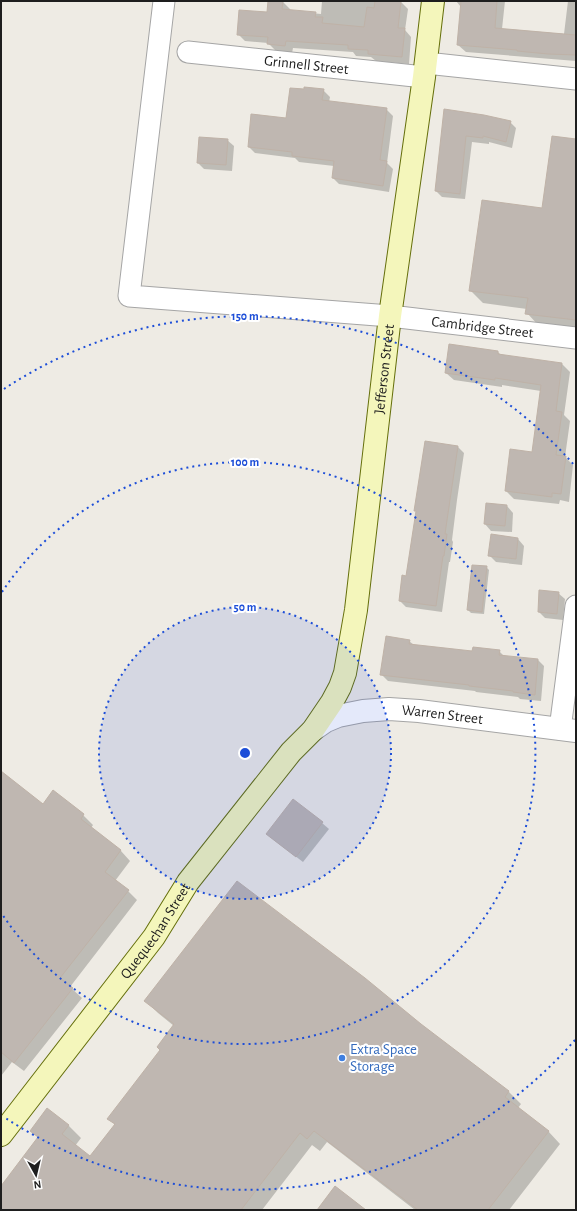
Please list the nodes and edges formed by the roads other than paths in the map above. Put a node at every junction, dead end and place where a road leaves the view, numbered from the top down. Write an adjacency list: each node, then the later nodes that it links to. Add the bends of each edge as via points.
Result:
1 (164, 1): 6 (street, Cambridge Street, via 129,296)
2 (434, 1): 4 (main road, Jefferson Street)
3 (188, 52): 4 (street, Grinnell Street)
4 (425, 70): 5 (street, Grinnell Street); 6 (main road, Jefferson Street)
5 (576, 79)
6 (390, 316): 7 (street, Cambridge Street); 9 (main road, Jefferson Street, via 351,642 340,687)
7 (576, 338)
8 (576, 606): 10 (street)
9 (313, 730): 10 (street, Warren Street, via 338,716 389,709); 11 (main road, Quequechan Street, via 291,752 188,882 154,937)
10 (568, 730)
11 (1, 1135)

